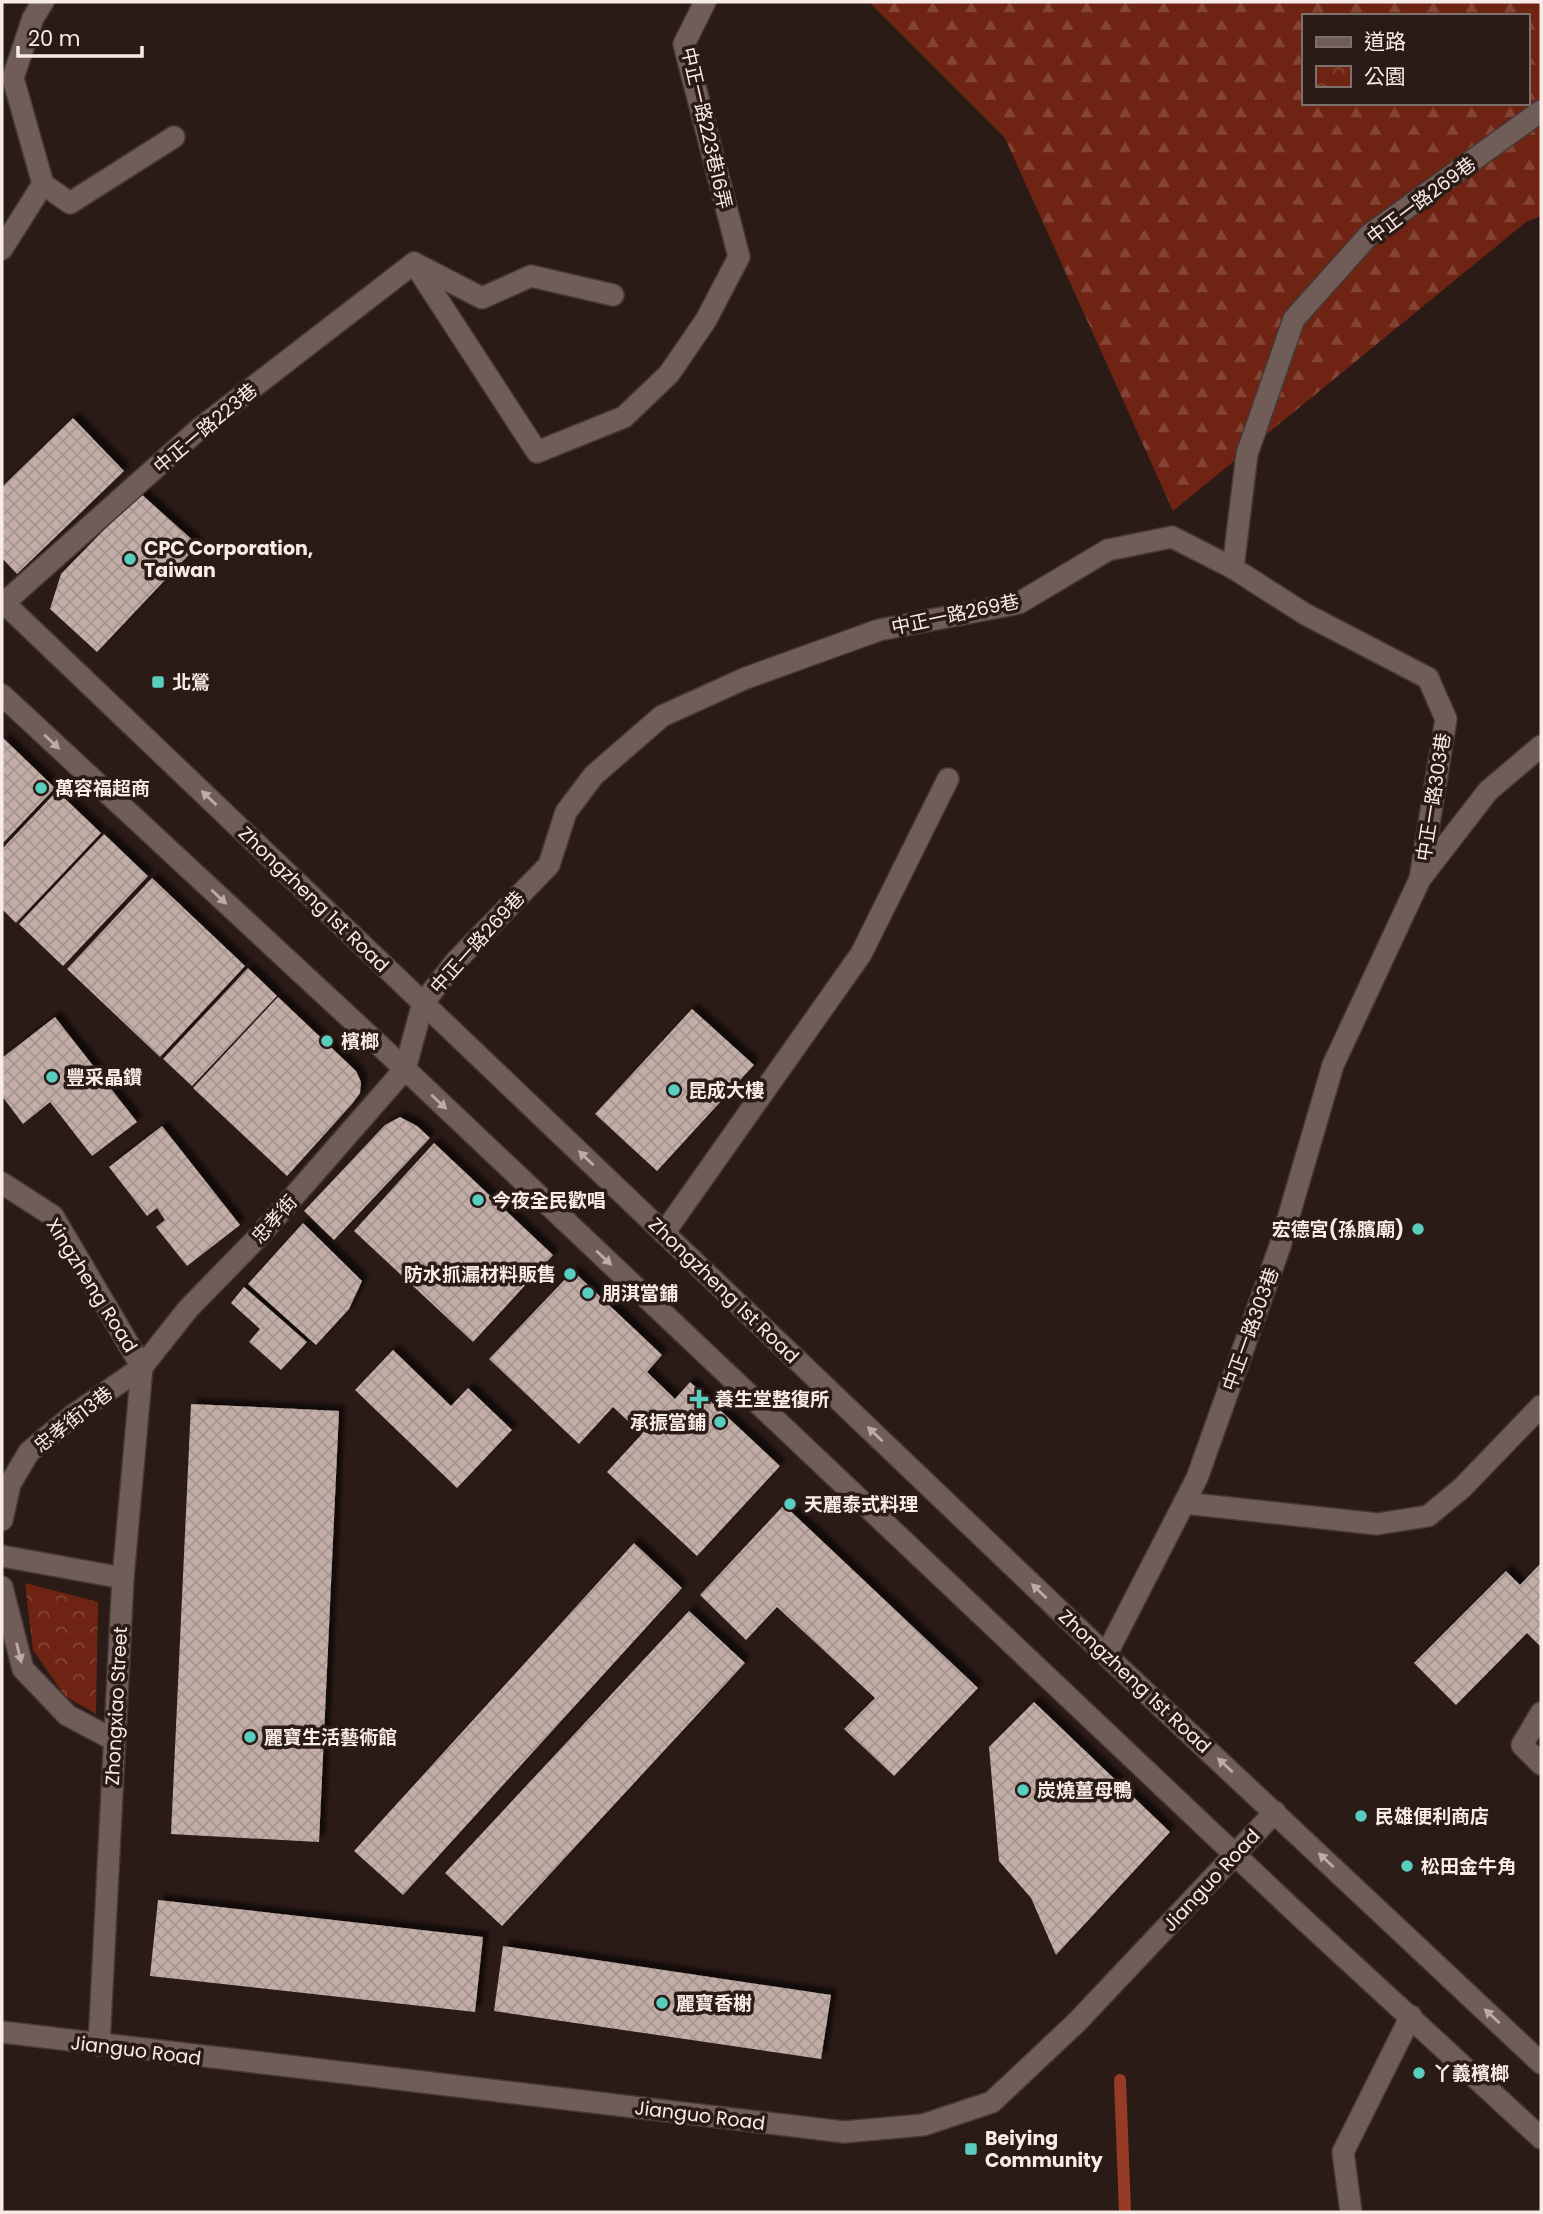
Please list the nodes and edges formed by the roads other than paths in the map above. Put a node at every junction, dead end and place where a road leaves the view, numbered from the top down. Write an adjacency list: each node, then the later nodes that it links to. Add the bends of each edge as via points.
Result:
1 (43, 2): 3 (main road)
2 (705, 2): 8 (main road, 中正一路223巷16弄, via 684,44 738,257 706,320 669,374 624,418 537,452)
3 (7, 73): 6 (main road)
4 (1541, 111): 10 (main road, 中正一路269巷, via 1369,235 1294,319 1247,454)
5 (174, 137): 6 (main road, via 70,203)
6 (43, 184): 7 (main road)
7 (2, 249)
8 (414, 263): 9 (main road, via 482,298 531,276); 11 (main road, 中正一路223巷, via 199,429)
9 (613, 296)
10 (1233, 568): 15 (main road, 中正一路303巷, via 1305,614 1428,678 1446,719); 16 (main road, 中正一路269巷, via 1172,537 1108,550 1019,603 879,630 746,678 662,716 594,775 566,812 549,865 457,960)
11 (3, 602): 16 (main road, Zhongzheng 1st Road, one-way to 11)
12 (2, 695): 17 (main road, one-way to 17)
13 (1541, 746): 15 (main road, 中正一路303巷, via 1488,791)
14 (948, 779): 19 (main road, via 861,954)
15 (1420, 879): 22 (main road, 中正一路303巷, via 1334,1065 1280,1246)
16 (423, 1003): 17 (main road, 中正一路269巷); 19 (main road, Zhongzheng 1st Road, one-way to 16)
17 (405, 1069): 20 (main road, 忠孝街, via 260,1236 188,1309); 32 (main road, one-way to 32)
18 (2, 1183): 20 (main road, Xingzheng Road, via 53,1216)
19 (664, 1233): 27 (main road, Zhongzheng 1st Road, one-way to 19)
20 (142, 1367): 23 (main road, 忠孝街13巷, via 29,1452 10,1484); 25 (main road, Zhongxiao Street)
21 (1541, 1406): 22 (main road, via 1462,1488 1428,1516 1377,1524)
22 (1184, 1503): 27 (main road, 中正一路303巷)
23 (2, 1520)
24 (2, 1556): 25 (main road)
25 (123, 1578): 29 (main road, Zhongxiao Street)
26 (2, 1587): 29 (main road, one-way to 29, via 23,1668 67,1715)
27 (1106, 1655): 31 (main road, Zhongzheng 1st Road, one-way to 27)
28 (1541, 1713): 30 (main road, via 1522,1745)
29 (114, 1740): 35 (main road, Zhongxiao Street)
30 (1541, 1764)
31 (1275, 1812): 32 (main road, Jianguo Road); 36 (main road, Zhongzheng 1st Road, one-way to 31)
32 (1236, 1854): 33 (main road); 35 (main road, Jianguo Road, via 1077,2022 992,2102 923,2125 845,2132)
33 (1411, 2016): 37 (main road); 38 (main road, via 1343,2152)
34 (2, 2032): 35 (main road, Jianguo Road)
35 (99, 2045)
36 (1541, 2063)
37 (1540, 2135)
38 (1351, 2212)

